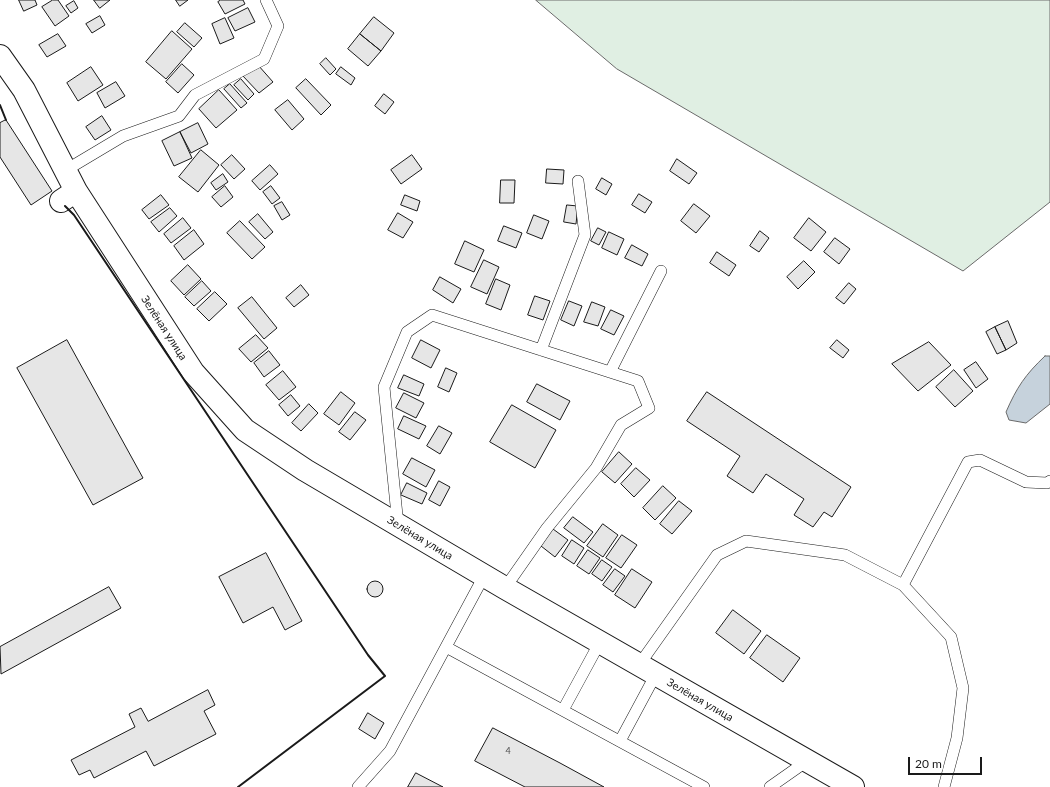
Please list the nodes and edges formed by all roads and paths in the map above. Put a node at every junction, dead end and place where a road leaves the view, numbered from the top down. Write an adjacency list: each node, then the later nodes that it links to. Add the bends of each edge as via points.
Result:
1 (266, 0): 3 (lane, via 278,26 264,59 195,94 179,116 123,136)
2 (0, 56): 3 (street, Зелёная улица, via 24,90)
3 (66, 170): 9 (street, Зелёная улица, via 68,196 192,372 245,430 305,470)
4 (578, 181): 6 (lane, via 585,234)
5 (661, 271): 7 (lane)
6 (542, 350): 7 (lane); 9 (lane, via 432,315 407,332 384,387)
7 (610, 372): 12 (lane, via 638,381 649,408 621,426 596,468 547,528)
8 (1050, 481): 11 (lane, via 1026,482 980,460 968,462)
9 (398, 525): 10 (street, Зелёная улица)
10 (484, 576): 12 (street, Зелёная улица); 14 (lane)
11 (903, 585): 15 (lane, via 845,555 746,541 717,555); 23 (lane, via 951,637 963,688 957,738)
12 (505, 588): 13 (street, Зелёная улица)
13 (600, 642): 15 (street, Зелёная улица); 16 (lane)
14 (446, 647): 16 (lane); 19 (lane, via 390,751)
15 (648, 670): 17 (lane); 18 (street, Зелёная улица)
16 (563, 710): 17 (lane)
17 (620, 741): 20 (lane)
18 (807, 761): 21 (lane); 22 (street, Зелёная улица)
19 (358, 787)
20 (704, 787)
21 (770, 787)
22 (853, 787)
23 (944, 787)

